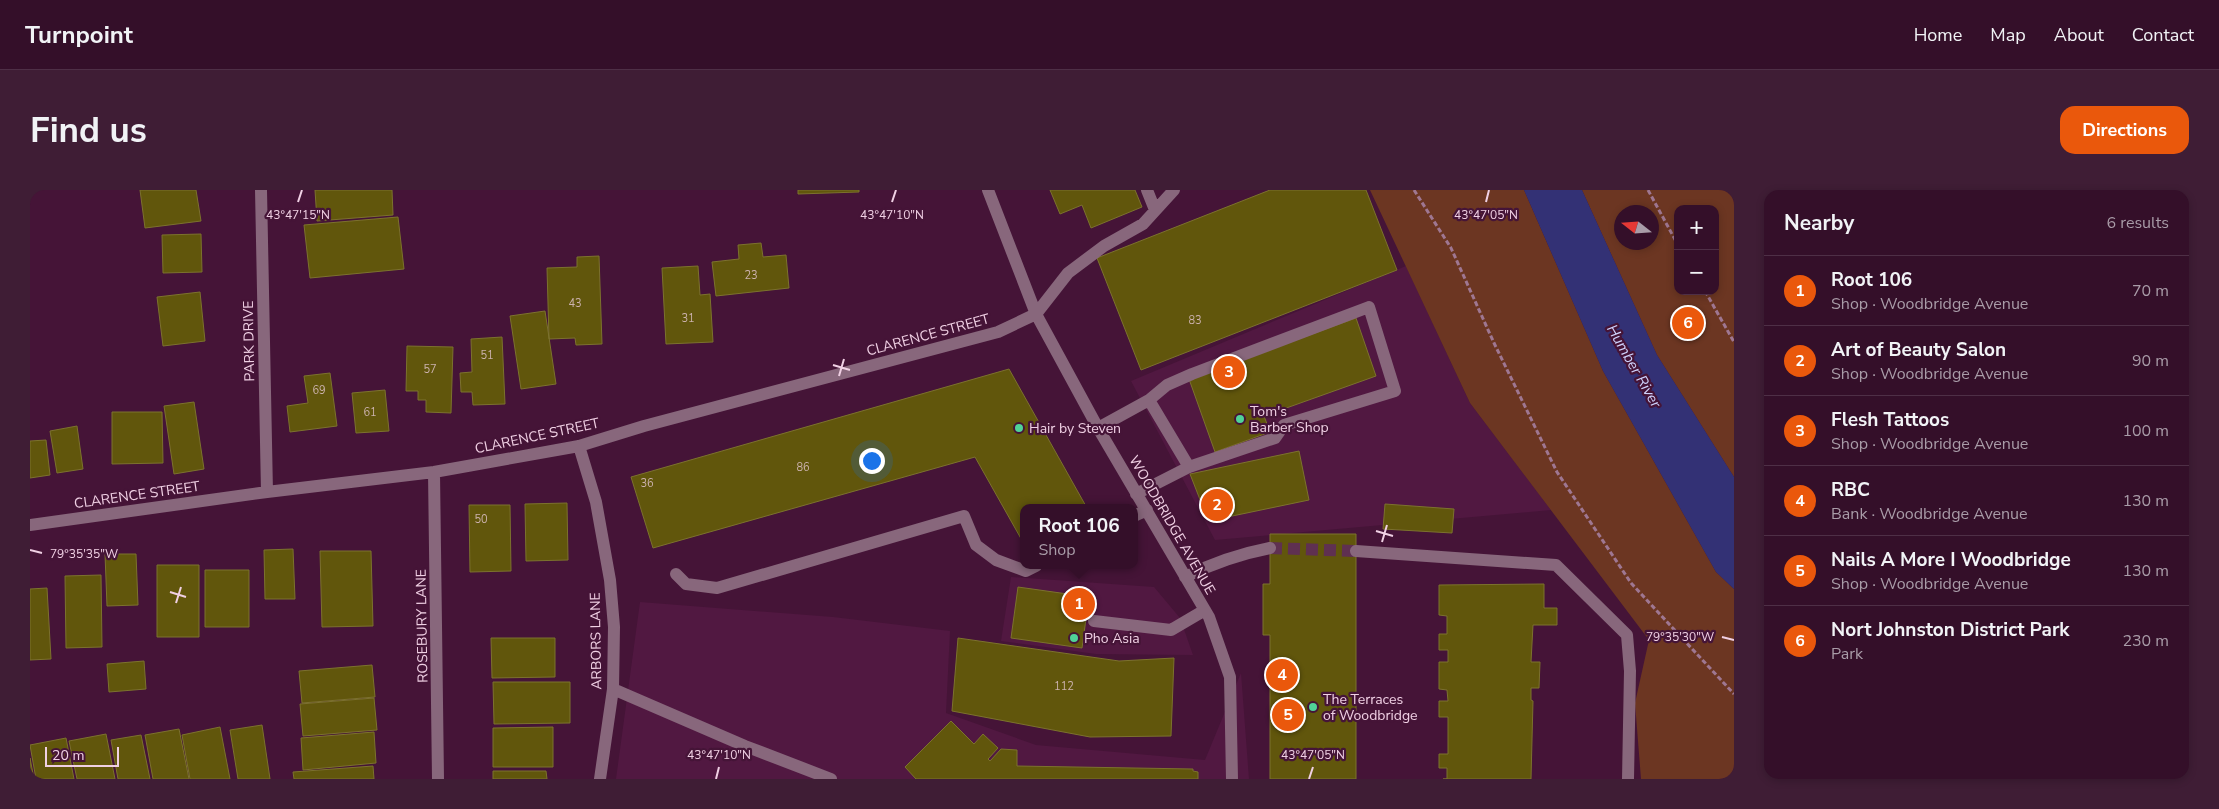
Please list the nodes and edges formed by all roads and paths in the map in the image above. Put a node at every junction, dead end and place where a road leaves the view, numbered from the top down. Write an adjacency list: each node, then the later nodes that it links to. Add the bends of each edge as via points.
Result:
1 (261, 190): 17 (street, PARK DRIVE)
2 (988, 190): 10 (street, WOODBRIDGE AVENUE)
3 (1147, 190): 7 (street)
4 (1174, 190): 7 (street)
5 (1414, 190): 30 (path, via 1450,248 1557,472 1632,583)
6 (1648, 190): 8 (path)
7 (1155, 210): 10 (street, via 1143,224 1104,246 1068,273)
8 (1674, 237)
9 (1707, 295): 11 (path)
10 (1036, 314): 13 (street, WOODBRIDGE AVENUE); 14 (street, CLARENCE STREET, via 998,332)
11 (1734, 342)
12 (1149, 400): 13 (street); 15 (street); 15 (street, via 1167,385 1192,374 1368,307 1395,392 1284,425 1275,438)
13 (1098, 428): 18 (street, WOODBRIDGE AVENUE)
14 (579, 446): 16 (street, CLARENCE STREET); 29 (street, ARBORS LANE, via 596,502 610,580 614,627)
15 (1189, 467): 18 (street)
16 (434, 472): 17 (street, CLARENCE STREET); 31 (street, ROSEBURY LANE)
17 (267, 492): 21 (street, CLARENCE STREET)
18 (1136, 494): 19 (street, WOODBRIDGE AVENUE)
19 (1147, 510): 20 (street); 26 (street, WOODBRIDGE AVENUE)
20 (1138, 514)
21 (30, 525)
22 (1270, 548): 26 (street, via 1218,561)
23 (1356, 551): 35 (street, via 1556,565 1627,635 1630,671)
24 (1020, 569): 25 (street, via 996,560 976,544 964,516 717,588 686,584)
25 (676, 574)
26 (1185, 577): 27 (street, WOODBRIDGE AVENUE)
27 (1205, 610): 28 (street, via 1171,630); 34 (street, WOODBRIDGE AVENUE, via 1230,677)
28 (1094, 621)
29 (613, 689): 32 (street, ARBORS LANE); 33 (street)
30 (1734, 694)
31 (438, 779)
32 (600, 779)
33 (831, 779)
34 (1232, 779)
35 (1628, 779)

